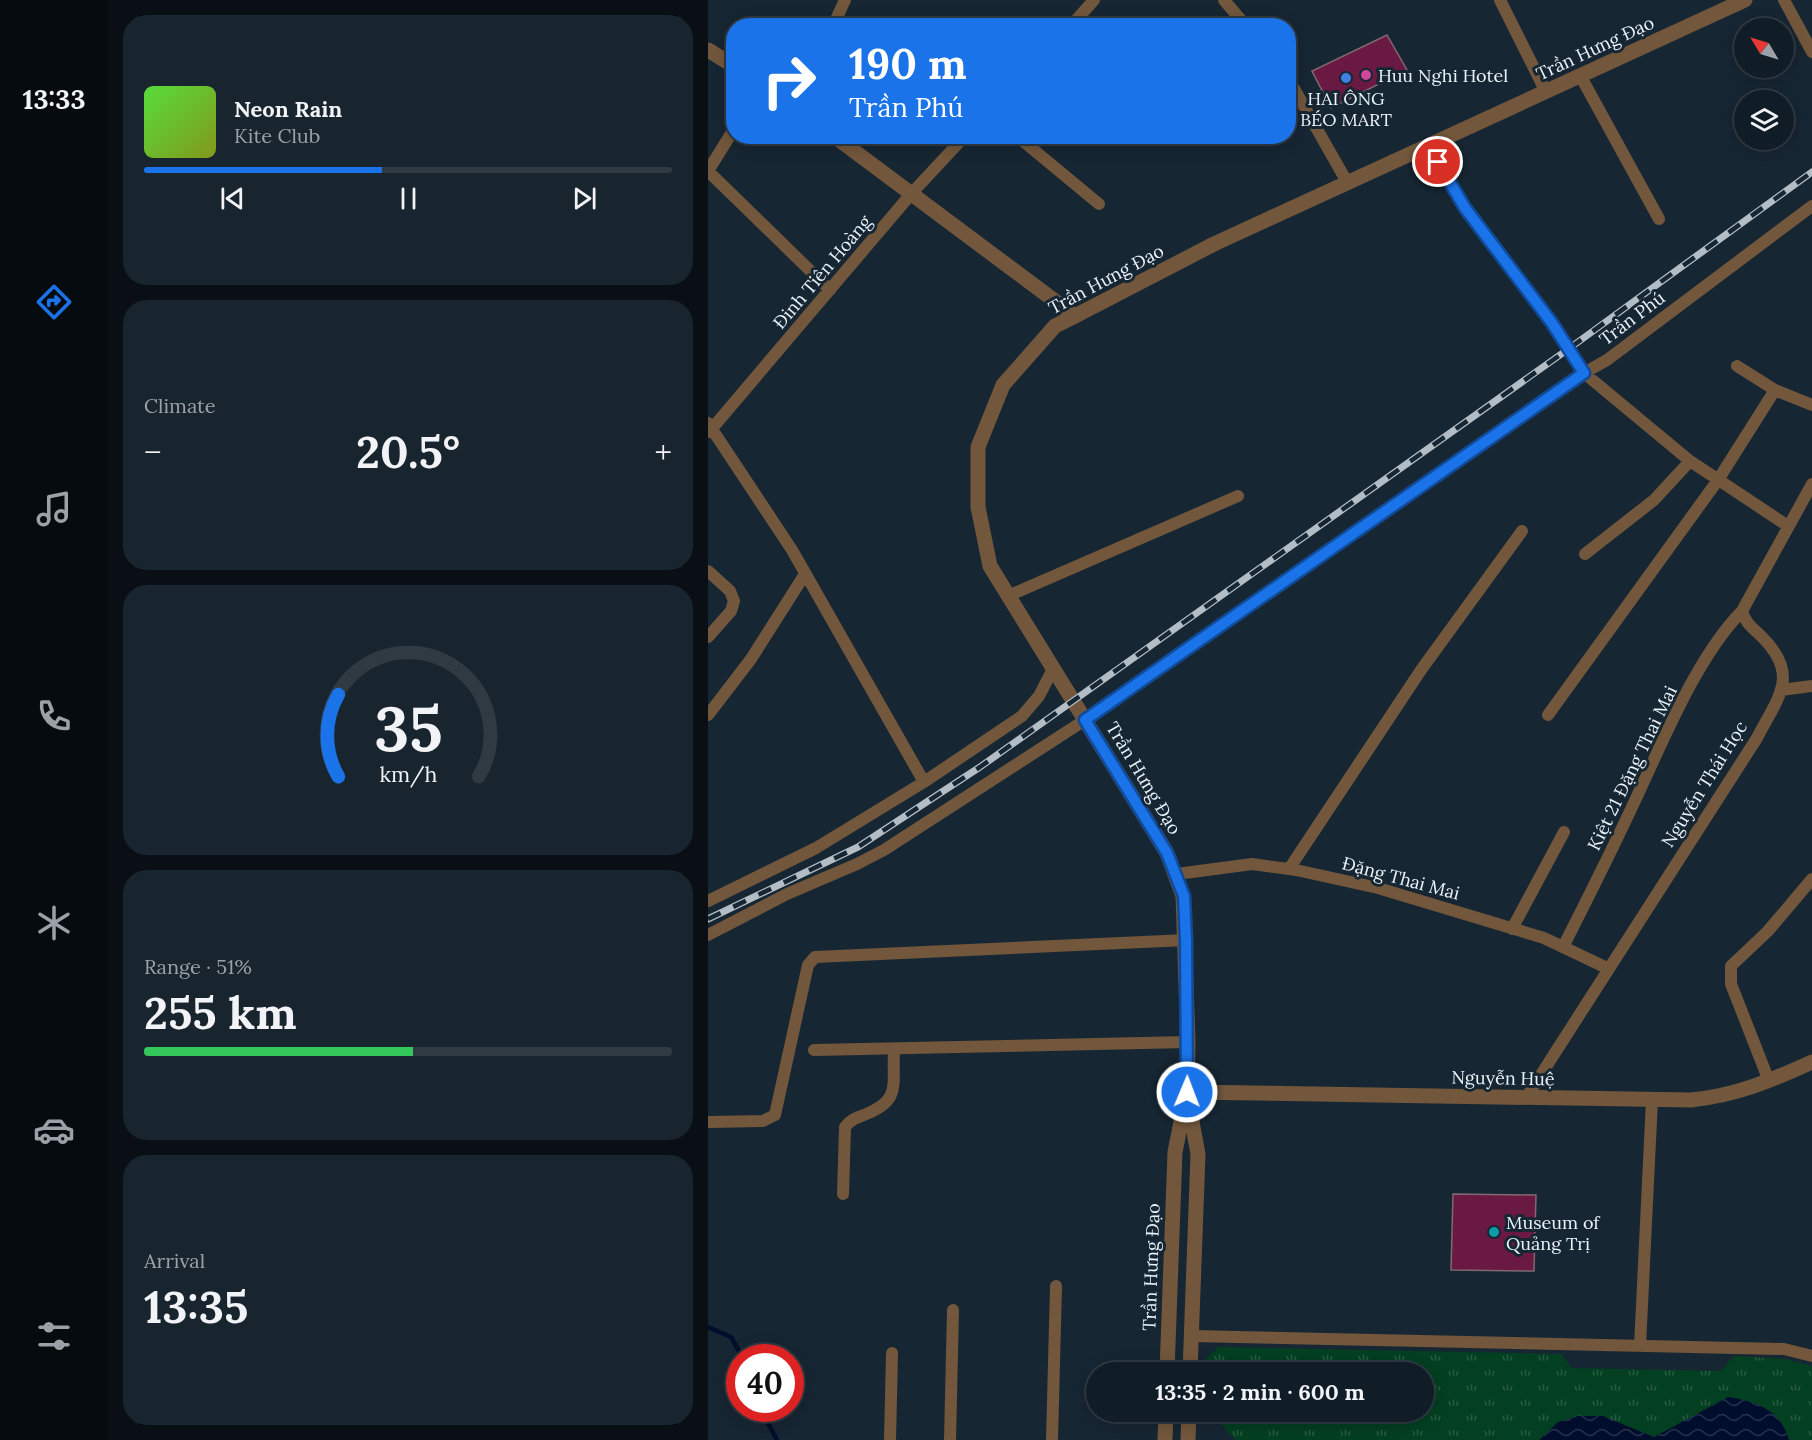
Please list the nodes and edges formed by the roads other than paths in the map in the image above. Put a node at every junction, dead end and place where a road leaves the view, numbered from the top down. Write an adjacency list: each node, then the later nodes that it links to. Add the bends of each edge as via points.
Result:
1 (845, 0): 7 (street)
2 (1094, 0): 8 (street)
3 (1224, 0): 9 (street)
4 (1500, 0): 15 (street)
5 (1745, 0): 13 (street, Trần Hưng Đạo)
6 (1784, 0): 11 (street)
7 (837, 18)
8 (1078, 18)
9 (1239, 18)
10 (708, 50): 12 (street)
11 (1812, 52)
12 (726, 61)
13 (1581, 77): 15 (street, Trần Hưng Đạo); 26 (street)
14 (1296, 92): 22 (street)
15 (1546, 92): 20 (street, Trần Hưng Đạo)
16 (726, 142): 21 (street)
17 (845, 144): 23 (street)
18 (958, 144): 23 (street, Đinh Tiên Hoàng)
19 (1027, 144): 24 (street)
20 (1429, 146): 22 (street, Trần Hưng Đạo); 30 (street, via 1465,208 1552,323)
21 (708, 171): 27 (street)
22 (1347, 182): 28 (street, Trần Hưng Đạo)
23 (911, 194): 27 (street, Đinh Tiên Hoàng); 28 (street)
24 (1099, 204)
25 (1812, 206): 30 (street, Trần Phú, via 1607,360)
26 (1659, 219)
27 (830, 290): 33 (street, Đinh Tiên Hoàng)
28 (1075, 316): 43 (street, Trần Hưng Đạo, via 1055,326 1003,385 978,447 978,507 990,566)
29 (1737, 366): 31 (street)
30 (1584, 373): 34 (street); 51 (street, Trần Phú)
31 (1775, 390): 32 (street); 35 (street)
32 (1812, 405)
33 (710, 428): 42 (street)
34 (1690, 461): 35 (street); 40 (street, via 1654,500)
35 (1718, 480): 38 (street); 50 (street)
36 (1812, 484): 38 (street)
37 (1238, 496): 43 (street)
38 (1788, 526): 44 (street)
39 (1522, 531): 54 (street, via 1421,670)
40 (1585, 554)
41 (708, 571): 45 (street, via 730,591 734,601 731,611)
42 (805, 574): 49 (street, via 751,659); 52 (street)
43 (1008, 596): 46 (street, Trần Hưng Đạo)
44 (1742, 611): 48 (street, Nguyễn Thái Học, via 1744,620 1776,651 1784,667); 61 (street, Kiệt 21 Đặng Thai Mai, via 1709,653)
45 (708, 637)
46 (1053, 669): 51 (street, Trần Hưng Đạo); 52 (street, via 1039,696 1022,716)
47 (1812, 686): 48 (street)
48 (1781, 690): 62 (street, Nguyễn Thái Học, via 1757,738)
49 (708, 715)
50 (1548, 715)
51 (1085, 720): 55 (street, Trần Hưng Đạo); 59 (street, Trần Phú, via 884,850)
52 (924, 782): 57 (street, via 816,848)
53 (1564, 832): 58 (street)
54 (1289, 869): 55 (street, Đặng Thai Mai, via 1252,864); 58 (street, Đặng Thai Mai, via 1378,888)
55 (1177, 874): 60 (street, Trần Hưng Đạo, via 1184,896)
56 (1812, 879): 67 (street, via 1729,972)
57 (708, 902)
58 (1512, 929): 61 (street, Đặng Thai Mai)
59 (708, 935)
60 (1186, 940): 63 (street, Trần Hưng Đạo); 71 (street, via 815,957 808,965 775,1115 763,1121)
61 (1563, 947): 62 (street, Đặng Thai Mai)
62 (1607, 968): 69 (street, Nguyễn Thái Học)
63 (1188, 1042): 65 (street); 68 (street, Trần Hưng Đạo)
64 (814, 1050): 65 (street)
65 (894, 1050): 72 (street, via 892,1097 887,1104 852,1119 845,1127)
66 (1812, 1062): 67 (street, Nguyễn Huệ)
67 (1769, 1082): 70 (street, Nguyễn Huệ, via 1721,1096)
68 (1187, 1092): 69 (street, Nguyễn Huệ); 75 (street, Trần Hưng Đạo, via 1198,1154); 79 (street, Trần Hưng Đạo, via 1175,1152)
69 (1526, 1098): 70 (street, Nguyễn Huệ)
70 (1652, 1100): 76 (street)
71 (710, 1122)
72 (843, 1194)
73 (1056, 1286): 85 (street)
74 (953, 1310): 84 (street)
75 (1192, 1336): 76 (street); 80 (street, Trần Hưng Đạo)
76 (1640, 1346): 78 (street, via 1784,1349)
77 (892, 1353): 83 (street)
78 (1812, 1356)
79 (1167, 1362)
80 (1191, 1362)
81 (1166, 1422): 86 (street)
82 (1189, 1422): 87 (street)
83 (890, 1440)
84 (950, 1440)
85 (1052, 1440)
86 (1165, 1440)
87 (1188, 1440)

